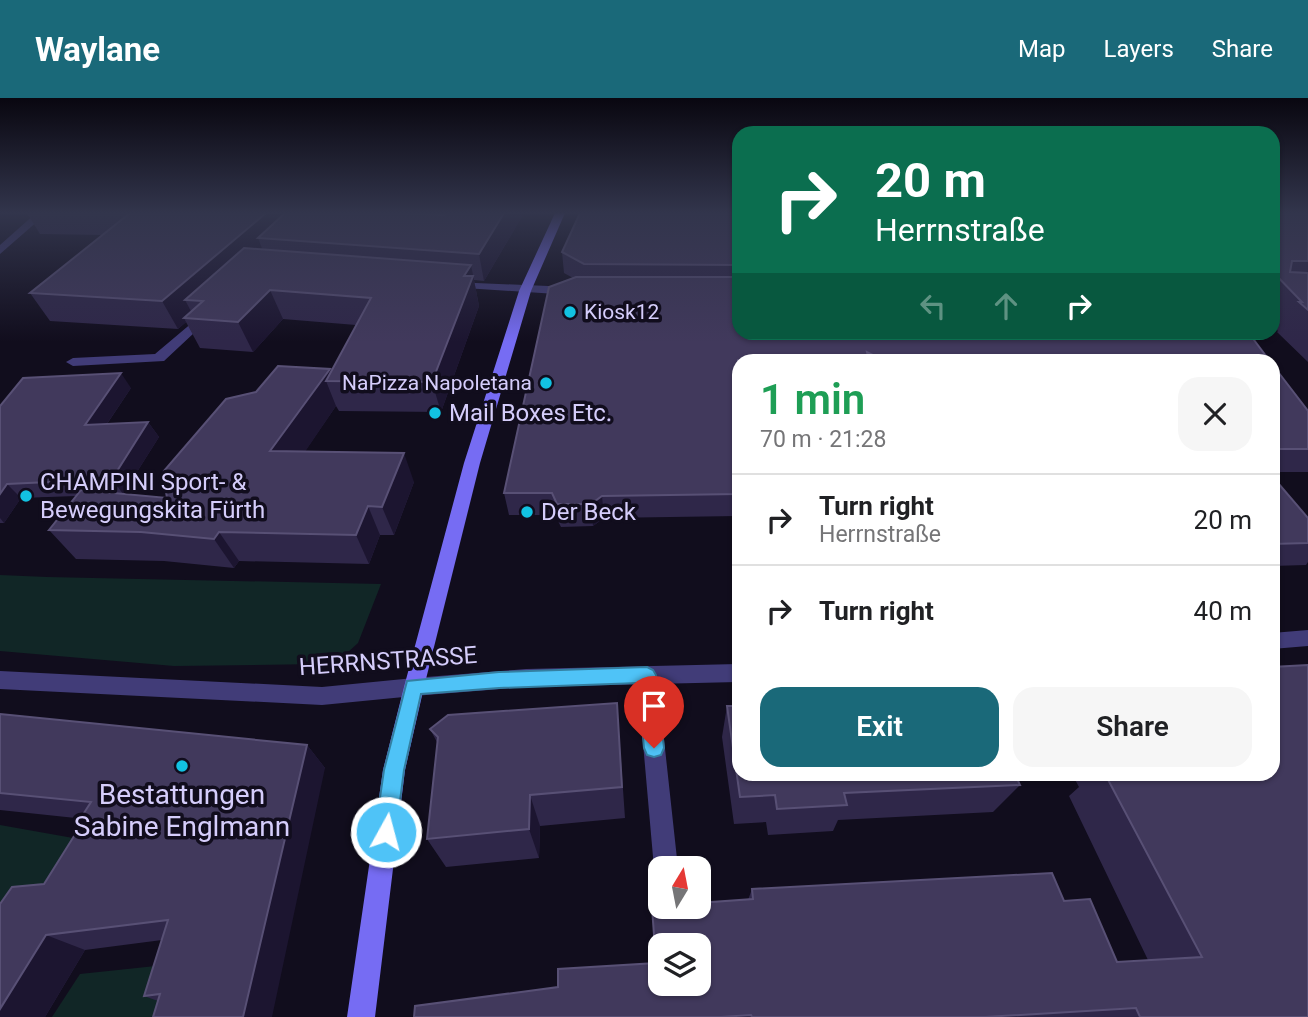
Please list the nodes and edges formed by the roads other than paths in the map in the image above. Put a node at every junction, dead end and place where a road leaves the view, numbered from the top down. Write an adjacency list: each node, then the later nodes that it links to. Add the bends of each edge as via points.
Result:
1 (541, 256): 3 (main road)
2 (441, 284): 3 (street)
3 (525, 290): 4 (street); 12 (main road, via 472,463)
4 (580, 291)
5 (217, 304): 6 (street, via 159,358)
6 (73, 362)
7 (1308, 638): 8 (street)
8 (1280, 640)
9 (732, 673): 10 (street, HERRNSTRASSE)
10 (647, 675): 12 (street, HERRNSTRASSE); 13 (street)
11 (0, 680): 12 (street, HERRNSTRASSE, via 322,696)
12 (414, 687): 14 (main road, via 394,770)
13 (665, 856)
14 (361, 1017)

